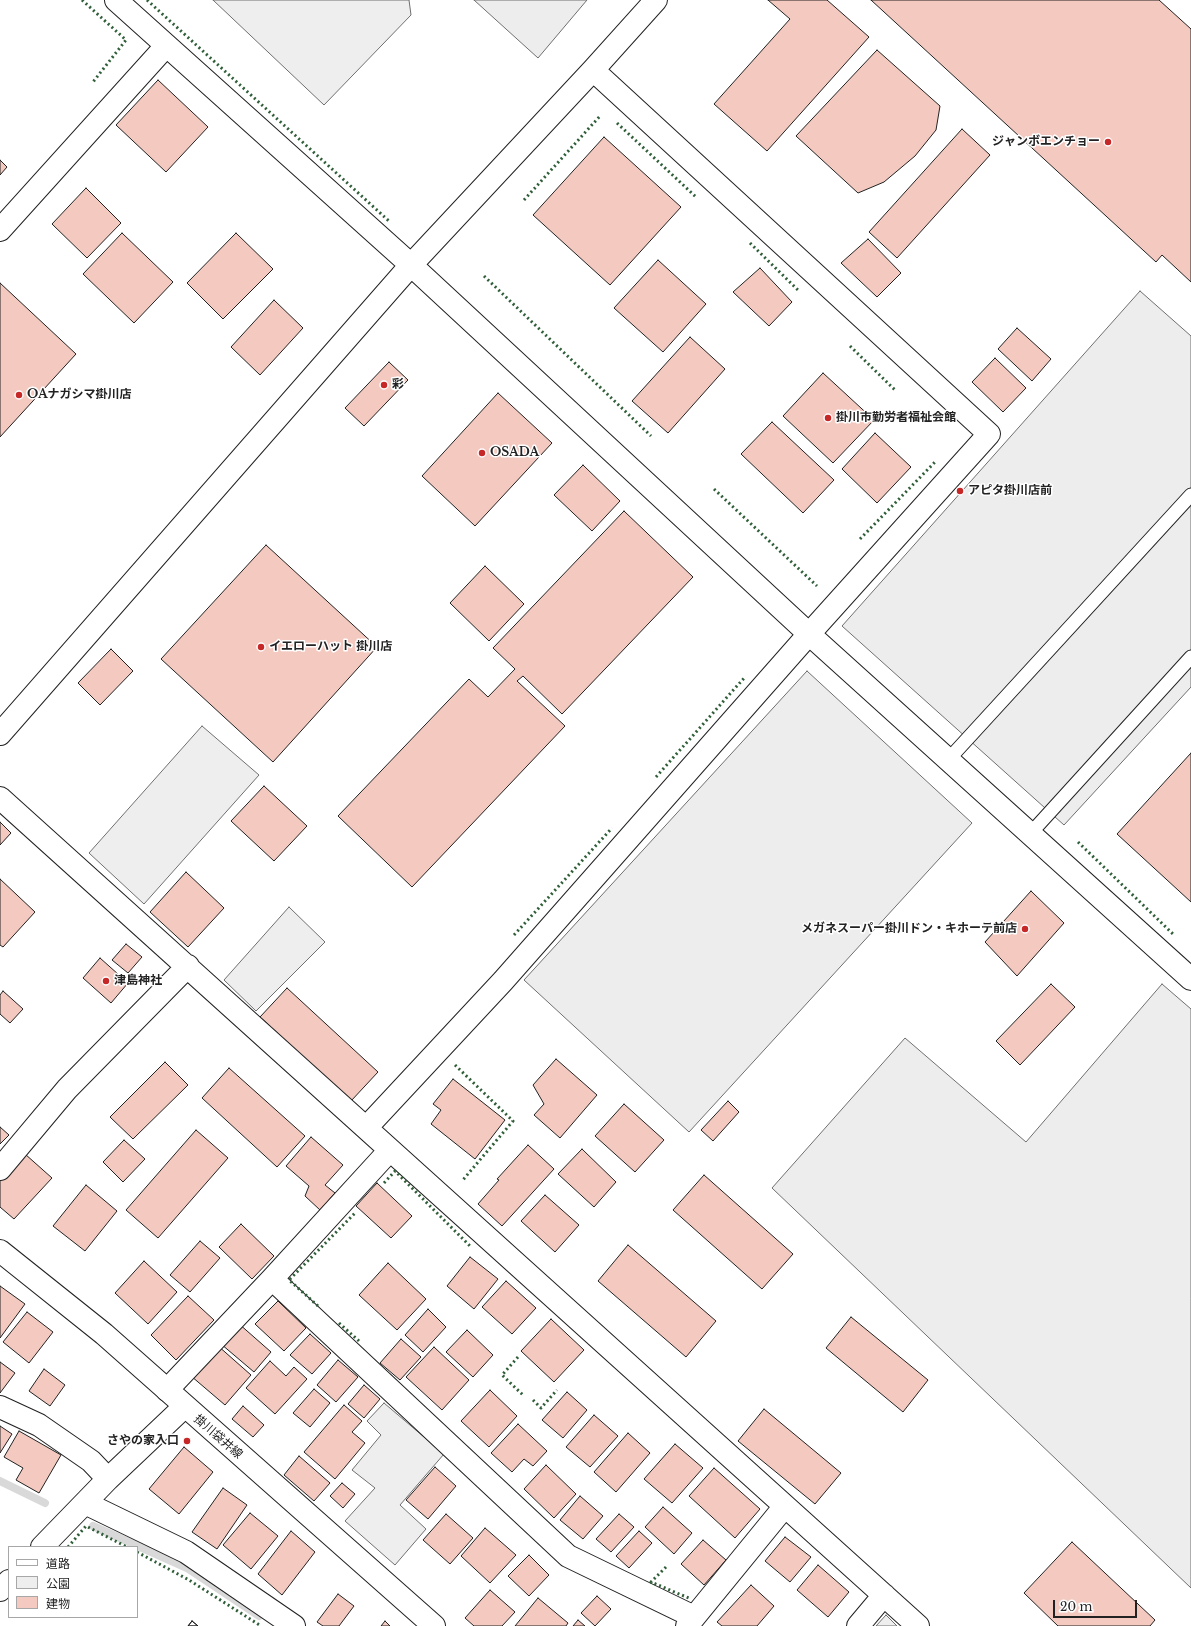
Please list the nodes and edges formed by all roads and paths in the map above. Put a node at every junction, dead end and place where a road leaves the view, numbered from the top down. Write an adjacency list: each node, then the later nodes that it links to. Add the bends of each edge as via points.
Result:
1 (116, 0): 3 (street)
2 (656, 0): 4 (street)
3 (166, 46): 5 (street); 6 (street)
4 (593, 70): 6 (street); 8 (street, via 989,434)
5 (0, 230)
6 (411, 265): 8 (street); 10 (street)
7 (1191, 495): 11 (lane)
8 (809, 634): 11 (street); 16 (street, via 503,981)
9 (1191, 657): 13 (lane)
10 (0, 734)
11 (948, 760): 13 (street)
12 (0, 798): 14 (street)
13 (1030, 834): 15 (street)
14 (188, 966): 16 (street); 18 (street, via 67,1089)
15 (1191, 980)
16 (366, 1128): 17 (street)
17 (390, 1150): 20 (street); 26 (street)
18 (0, 1169)
19 (0, 1251): 21 (street, 掛川袋井線, via 104,1334)
20 (272, 1279): 21 (street); 31 (street, via 568,1556)
21 (167, 1390): 23 (street, 掛川袋井線)
22 (0, 1407): 24 (street, via 39,1425 91,1461)
23 (184, 1407): 24 (street); 33 (street, 掛川袋井線)
24 (108, 1479): 25 (street)
25 (86, 1503): 27 (street); 32 (street, via 186,1552)
26 (785, 1506): 30 (street); 31 (street)
27 (43, 1546)
28 (8, 1582): 29 (street)
29 (0, 1590)
30 (884, 1595): 34 (street); 35 (street)
31 (691, 1622)
32 (294, 1626)
33 (434, 1626)
34 (858, 1626)
35 (918, 1626)

